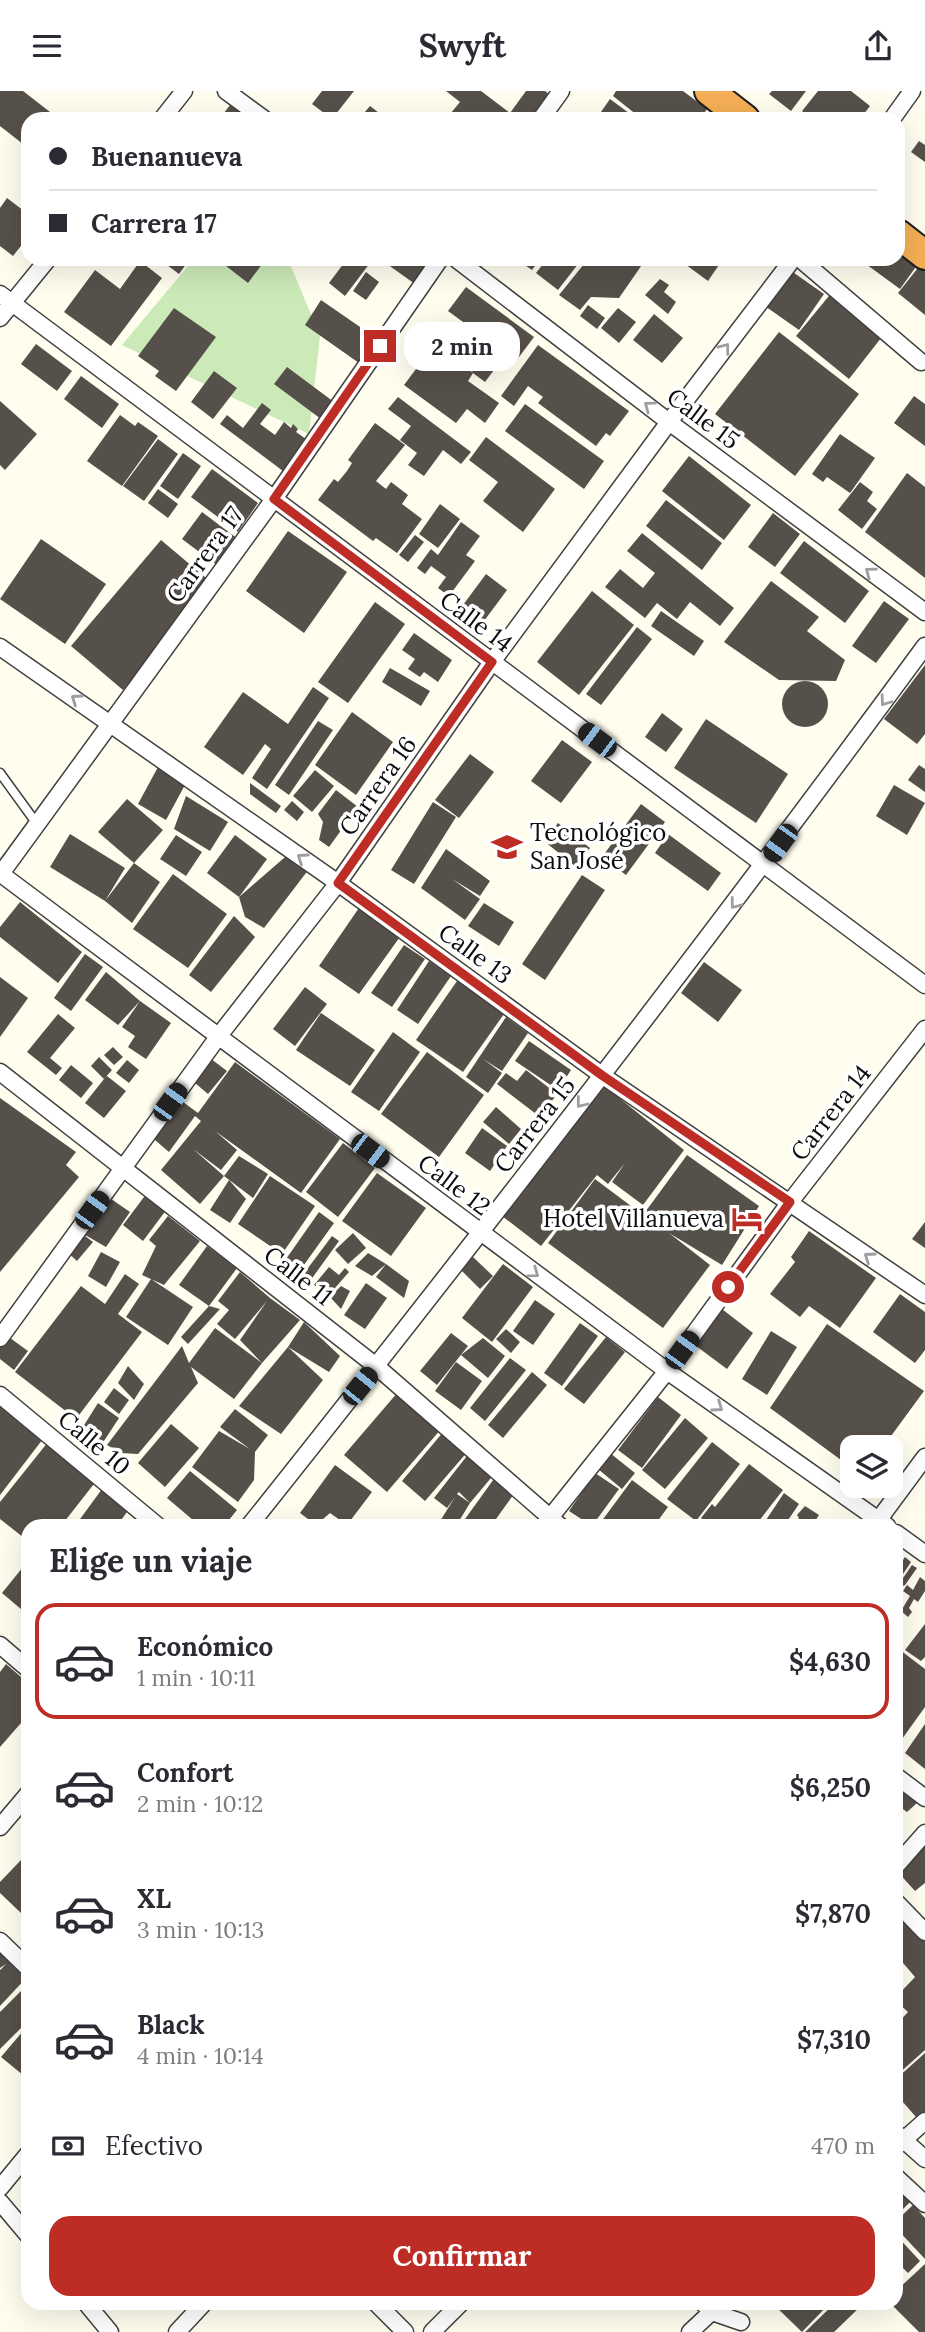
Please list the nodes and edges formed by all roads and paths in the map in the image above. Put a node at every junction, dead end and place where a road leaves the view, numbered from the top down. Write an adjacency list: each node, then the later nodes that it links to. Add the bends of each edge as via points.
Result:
1 (184, 91): 6 (street)
2 (226, 91): 7 (street)
3 (561, 91): 8 (street)
4 (709, 91): 9 (highway)
5 (912, 91): 10 (street)
6 (168, 112)
7 (254, 112)
8 (546, 112)
9 (737, 112)
10 (897, 112)
11 (905, 239): 12 (highway)
12 (925, 255)
13 (41, 266): 18 (street)
14 (435, 266): 22 (street, Carrera 17)
15 (465, 266): 21 (street, Calle 15, one-way to 15)
16 (788, 266): 21 (street, Carrera 16, one-way to 16)
17 (808, 266): 20 (street)
18 (6, 299): 19 (street); 22 (street, Calle 14)
19 (0, 318)
20 (921, 362)
21 (669, 422): 23 (street, Calle 15, one-way to 21); 26 (street, Carrera 16)
22 (274, 499): 26 (street, Calle 14); 27 (street, Carrera 17)
23 (925, 612)
24 (925, 646): 30 (street, Carrera 15, one-way to 30)
25 (0, 647): 27 (street, Calle 13, one-way to 25)
26 (492, 662): 30 (street, Calle 14); 32 (street, Carrera 16)
27 (111, 724): 29 (street, Carrera 17); 32 (street, Calle 13, one-way to 27)
28 (0, 773): 29 (lane)
29 (37, 824): 31 (street, Carrera 17)
30 (764, 865): 33 (street, Calle 14); 37 (street, Carrera 15, one-way to 37)
31 (0, 874): 35 (street, Calle 12)
32 (338, 883): 35 (street, Carrera 16); 37 (street, Calle 13)
33 (925, 985)
34 (925, 1029): 39 (street, Carrera 14)
35 (218, 1037): 38 (street, Carrera 16); 40 (street, Calle 12)
36 (0, 1072): 38 (street, Calle 11)
37 (603, 1076): 39 (street, Calle 13); 40 (street, Carrera 15, one-way to 40)
38 (123, 1167): 42 (street, Carrera 16); 43 (street, Calle 11)
39 (790, 1202): 41 (street, Calle 13, one-way to 39); 44 (street, Carrera 14)
40 (479, 1232): 43 (street, Carrera 15); 44 (street, Calle 12, one-way to 44)
41 (925, 1296)
42 (0, 1338)
43 (376, 1366): 48 (street, Carrera 15); 49 (street, Calle 11)
44 (667, 1371): 50 (street, Carrera 14); 51 (street, Calle 12, one-way to 51)
45 (0, 1395): 47 (street, Calle 10)
46 (925, 1457): 52 (street)
47 (150, 1519)
48 (255, 1519)
49 (547, 1519)
50 (557, 1519)
51 (873, 1519)
52 (883, 1519)
53 (903, 1538): 54 (street)
54 (925, 1554)
55 (0, 1645): 56 (street)
56 (21, 1663)
57 (903, 1781): 58 (street)
58 (925, 1798)
59 (21, 1802): 60 (street)
60 (0, 1827)
61 (925, 1833): 62 (street)
62 (903, 1858)
63 (903, 1909): 64 (street)
64 (925, 1932)
65 (0, 1941): 66 (street)
66 (21, 1961)
67 (925, 2121): 68 (street)
68 (903, 2137)
69 (903, 2143): 70 (street)
70 (925, 2159)
71 (21, 2162): 73 (street)
72 (903, 2183): 75 (street)
73 (0, 2187)
74 (0, 2202): 76 (street)
75 (925, 2204)
76 (21, 2227)
77 (92, 2310): 85 (street)
78 (197, 2310): 86 (street)
79 (383, 2310): 87 (street)
80 (454, 2310): 88 (street)
81 (709, 2310): 89 (street)
82 (718, 2310): 84 (street)
83 (734, 2310): 84 (street)
84 (746, 2327)
85 (110, 2332)
86 (177, 2332)
87 (405, 2332)
88 (432, 2332)
89 (690, 2332)

